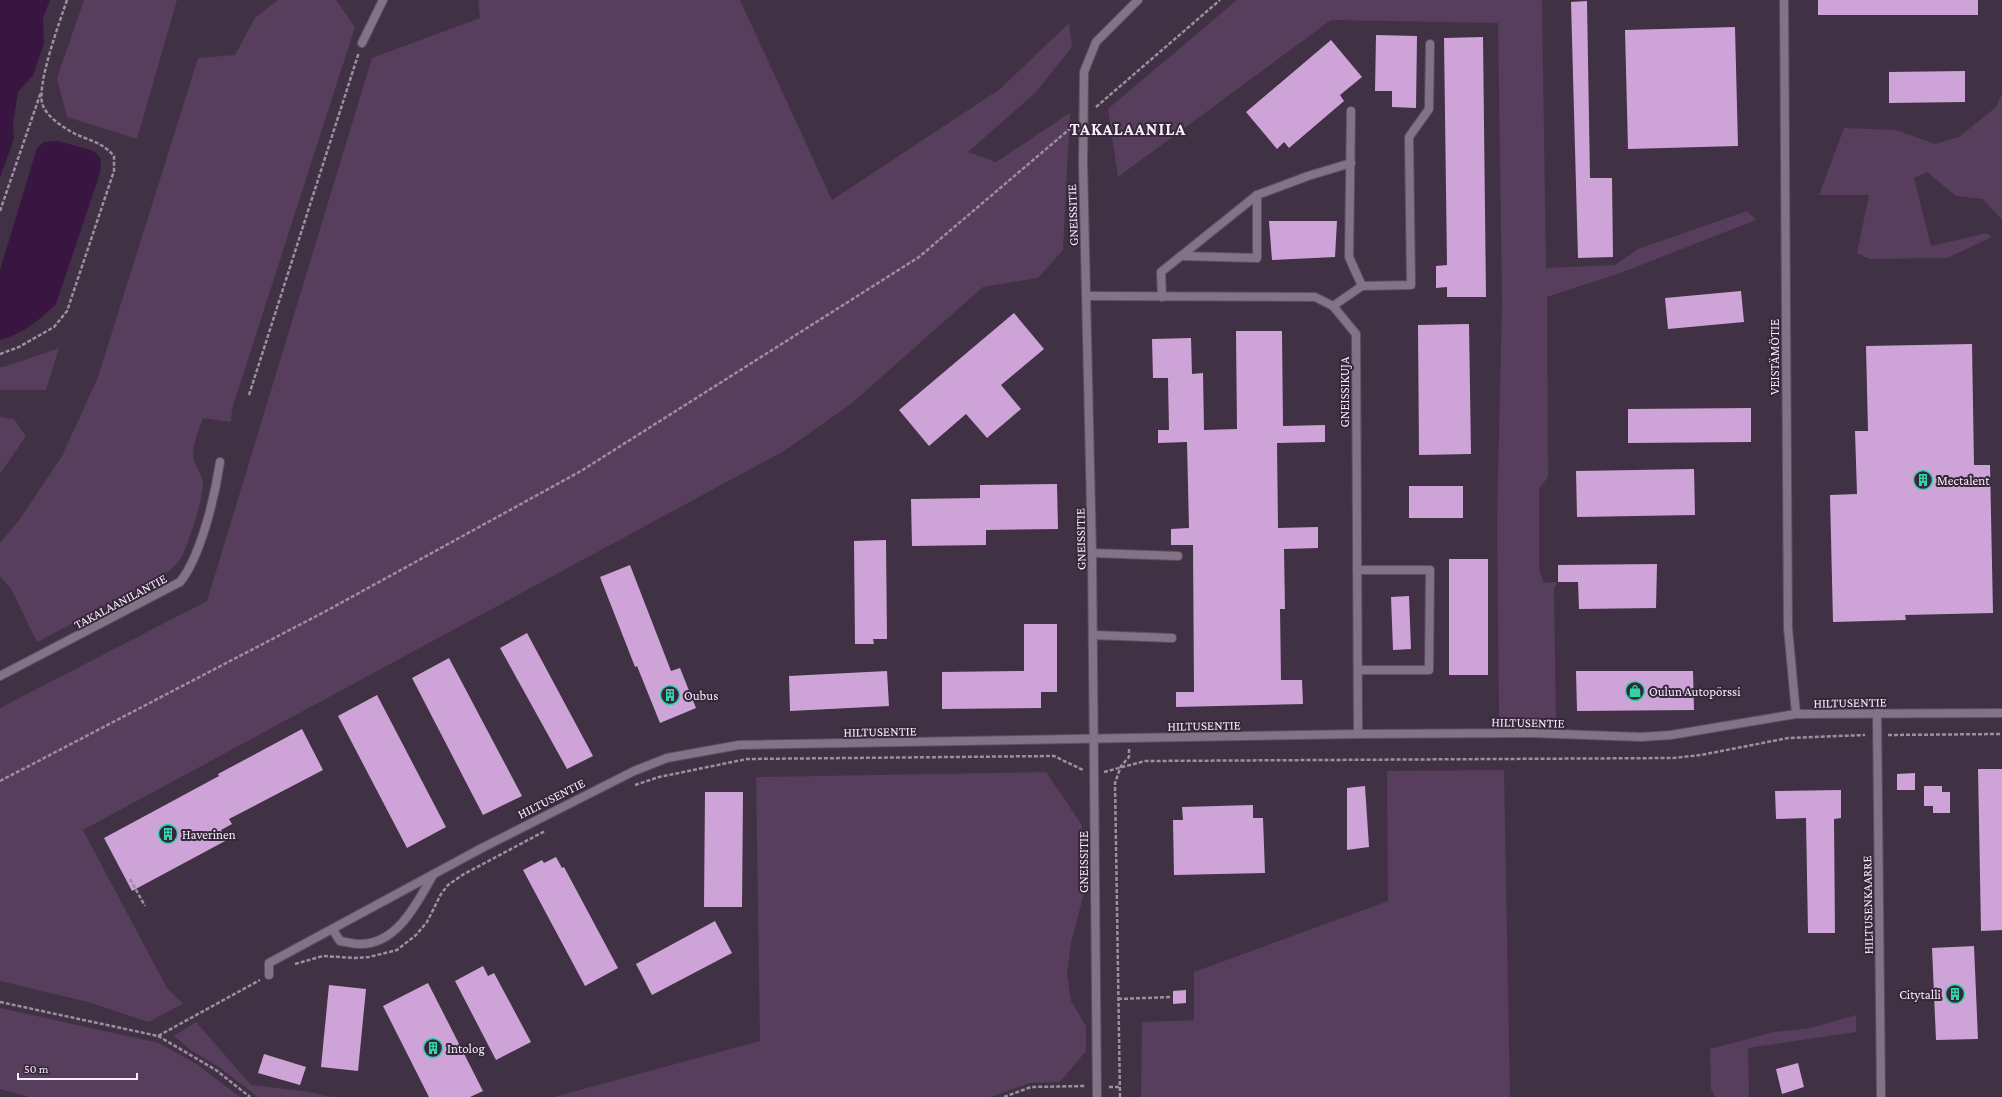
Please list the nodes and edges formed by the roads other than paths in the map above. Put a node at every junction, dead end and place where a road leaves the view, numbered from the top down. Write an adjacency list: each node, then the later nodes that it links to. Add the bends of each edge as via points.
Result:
1 (383, 0): 4 (street)
2 (1138, 0): 11 (street, GNEISSITIE, via 1096,42 1084,72 1083,163)
3 (1784, 0): 24 (street, VEISTÄMÖTIE, via 1788,628)
4 (362, 43)
5 (1430, 44): 10 (street, via 1429,109 1409,137 1411,285)
6 (1351, 111): 7 (street)
7 (1351, 163): 8 (street); 10 (street, via 1349,257)
8 (1257, 195): 9 (street); 9 (street, via 1257,258)
9 (1181, 256): 12 (street, via 1160,272)
10 (1362, 286): 13 (street)
11 (1087, 296): 12 (street, GNEISSIKUJA); 15 (street, GNEISSITIE)
12 (1162, 296): 13 (street, GNEISSIKUJA, via 1315,298)
13 (1333, 306): 17 (street, GNEISSIKUJA, via 1356,334)
14 (220, 462): 21 (street, TAKALAANILANTIE, via 215,494 188,572 180,582)
15 (1092, 554): 16 (street); 18 (street, GNEISSITIE)
16 (1178, 556)
17 (1357, 570): 20 (street, GNEISSIKUJA); 20 (street, via 1430,570 1429,670)
18 (1093, 635): 19 (street); 26 (street, GNEISSITIE)
19 (1172, 638)
20 (1358, 670): 25 (street, GNEISSIKUJA)
21 (0, 676)
22 (1877, 713): 23 (street, HILTUSENTIE); 24 (street, HILTUSENTIE); 31 (street, HILTUSENKAARRE)
23 (2002, 713)
24 (1796, 714): 25 (street, HILTUSENTIE, via 1671,735 1642,737 1531,733)
25 (1358, 734): 26 (street, HILTUSENTIE)
26 (1094, 740): 27 (street, HILTUSENTIE, via 739,745 667,758 584,794); 30 (street, GNEISSITIE)
27 (433, 874): 28 (street, HILTUSENTIE); 28 (street, via 416,905 391,934 379,940 360,944 340,941)
28 (334, 930): 29 (street, HILTUSENTIE, via 269,963)
29 (269, 975)
30 (1096, 1097)
31 (1881, 1097)

